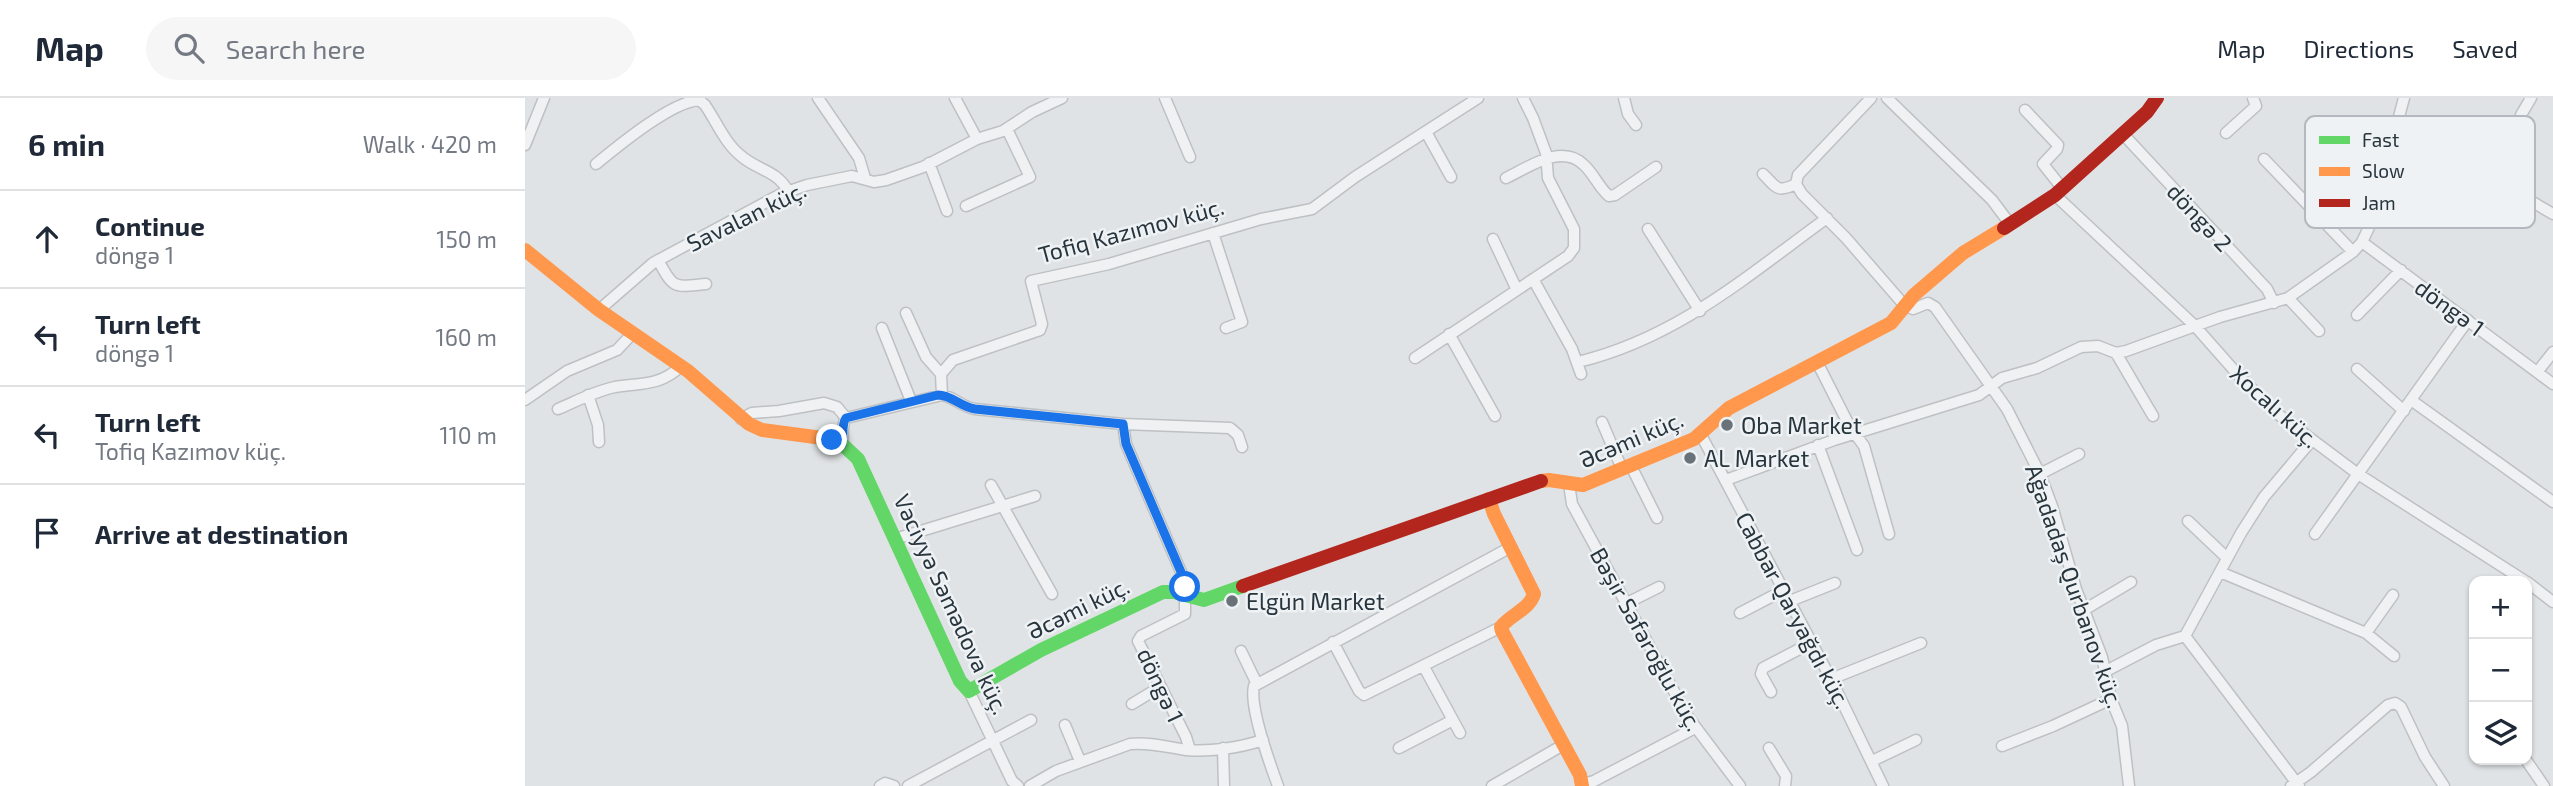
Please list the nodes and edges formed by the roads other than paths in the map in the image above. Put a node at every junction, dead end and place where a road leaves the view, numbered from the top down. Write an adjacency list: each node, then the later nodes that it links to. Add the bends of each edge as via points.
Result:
1 (818, 98): 33 (street, via 859,158)
2 (955, 98): 23 (street)
3 (1062, 98): 19 (street, Savalan küç.)
4 (1165, 98): 25 (street)
5 (1478, 98): 20 (street, Tofiq Kazımov küç.)
6 (1523, 98): 26 (street)
7 (1625, 98): 18 (street, via 1627,114)
8 (1871, 98): 35 (street, via 1798,175)
9 (1887, 98): 44 (street)
10 (2157, 98): 22 (street, Əcəmi küç.)
11 (2253, 98): 21 (street, via 2256,106)
12 (2405, 98): 17 (street)
13 (2531, 98): 16 (street)
14 (541, 99): 24 (street)
15 (2025, 110): 37 (street, Xocalı küç., via 2058,145 2043,164)
16 (2522, 115)
17 (2399, 116)
18 (1636, 125)
19 (1007, 129): 23 (street, Savalan küç.); 40 (street, via 1030,177)
20 (1426, 132): 32 (street); 48 (street, Tofiq Kazımov küç., via 1312,209)
21 (2226, 133)
22 (2123, 134): 37 (street, Əcəmi küç.); 59 (street, döngə 2, via 2267,289)
23 (977, 139): 28 (street, Savalan küç.)
24 (525, 145)
25 (1190, 157)
26 (1547, 159): 30 (street, via 1556,155 1577,159 1609,196); 34 (street); 55 (street, via 1548,178 1574,229 1574,248)
27 (2264, 159): 38 (street)
28 (929, 163): 33 (street, Savalan küç., via 881,181); 41 (street)
29 (596, 164): 36 (street, via 646,125 699,100 736,152 780,178)
30 (1656, 167)
31 (1763, 174): 35 (street, via 1778,189)
32 (1451, 177)
33 (865, 178): 36 (street, Savalan küç., via 852,176)
34 (1506, 178)
35 (1796, 184): 43 (street)
36 (788, 191): 53 (street, Savalan küç.)
37 (2058, 191): 44 (street, Əcəmi küç.); 66 (street, Xocalı küç.)
38 (2305, 201)
39 (2535, 204): 42 (street)
40 (966, 206)
41 (947, 211)
42 (2553, 214)
43 (1826, 218): 60 (street); 62 (street)
44 (2010, 224): 60 (street, Əcəmi küç., via 1963,253)
45 (2331, 228): 52 (street)
46 (2367, 228): 50 (street)
47 (1648, 229): 62 (street)
48 (1213, 233): 68 (street, via 1243,322); 80 (street, Tofiq Kazımov küç., via 1124,261 1031,281 1040,330 953,360)
49 (1493, 239): 57 (street)
50 (2362, 242): 52 (street); 54 (street, döngə 1)
51 (525, 250): 61 (street)
52 (2353, 251): 58 (street)
53 (658, 260): 56 (street, via 674,285); 61 (street, Savalan küç.)
54 (2401, 271): 64 (street); 65 (street, döngə 1)
55 (1533, 279): 57 (street); 75 (street)
56 (706, 284)
57 (1517, 290): 71 (street)
58 (2288, 298): 59 (street); 69 (street)
59 (2274, 303): 66 (street)
60 (1905, 306): 76 (street, Əcəmi küç., via 1891,323); 83 (street, Ağadadaş Qurbanov küç., via 1913,309 1928,303 1935,307)
61 (599, 310): 70 (street)
62 (1700, 311): 75 (street, via 1633,345)
63 (906, 313): 80 (street, via 926,357)
64 (2357, 315)
65 (2468, 320): 79 (street, döngə 1); 87 (street)
66 (2195, 326): 73 (street); 99 (street, Xocalı küç., via 2260,398)
67 (882, 328): 88 (street)
68 (1226, 328)
69 (2319, 331)
70 (632, 334): 77 (street); 86 (street, via 617,350 567,371)
71 (1450, 334): 74 (street); 91 (street)
72 (2553, 352): 79 (street)
73 (2116, 353): 83 (street, via 2098,346 2081,347); 92 (street)
74 (1415, 358)
75 (1578, 362): 81 (street)
76 (1817, 362): 97 (street); 98 (street, Əcəmi küç., via 1729,408)
77 (681, 366): 84 (street, via 646,385); 94 (street)
78 (2357, 369): 90 (street)
79 (2538, 372): 82 (street, döngə 1)
80 (941, 374): 85 (street)
81 (1581, 374)
82 (2553, 384)
83 (1990, 387): 97 (street, via 1971,398); 106 (street, Ağadadaş Qurbanov küç., via 2007,409)
84 (588, 395): 89 (street); 100 (street)
85 (942, 395): 88 (street); 96 (street, via 965,408)
86 (525, 400)
87 (2411, 400): 90 (street); 113 (street)
88 (911, 401): 93 (street)
89 (558, 409)
90 (2404, 411): 107 (street)
91 (1495, 416)
92 (2153, 416)
93 (846, 418): 94 (street, via 837,407 824,403 752,413); 101 (street)
94 (741, 419): 101 (street, via 762,430)
95 (1602, 422): 105 (street)
96 (1123, 424): 103 (street, via 1230,428); 132 (street, via 1126,444 1181,572)
97 (1854, 434): 102 (street); 117 (street, via 1864,446)
98 (1701, 435): 105 (street, Əcəmi küç.); 108 (street, Cabbar Qaryağdı küç.)
99 (2311, 441): 107 (street, Xocalı küç.); 122 (street, via 2269,489)
100 (599, 442)
101 (842, 444): 119 (street, Vəciyyə Səmədova küç., via 858,459)
102 (1818, 445): 108 (street); 121 (street)
103 (1242, 447)
104 (2078, 454): 106 (street)
105 (1627, 467): 109 (street, Əcəmi küç., via 1583,485); 115 (street)
106 (2040, 474): 136 (street, Ağadadaş Qurbanov küç.)
107 (2358, 474): 118 (street); 124 (street, Xocalı küç.)
108 (1726, 480): 129 (street, Cabbar Qaryağdı küç.)
109 (1569, 484): 112 (street, Əcəmi küç., via 1548,479); 135 (street, Bəşir Səfəroğlu küç., via 1572,504)
110 (991, 485): 114 (street)
111 (1035, 496): 114 (street)
112 (1489, 499): 120 (street); 132 (street, Əcəmi küç., via 1220,594 1199,600)
113 (2553, 502)
114 (1002, 506): 119 (street); 130 (street)
115 (1657, 518)
116 (2188, 522): 122 (street)
117 (1889, 534)
118 (2315, 534)
119 (895, 539): 151 (street, Vəciyyə Səmədova küç., via 960,681)
120 (1511, 547): 138 (street, via 1534,599); 141 (street)
121 (1857, 550)
122 (2227, 558): 123 (street)
123 (2220, 572): 139 (street); 140 (street)
124 (2517, 576)
125 (2131, 582): 136 (street)
126 (1835, 583): 133 (street)
127 (2532, 586): 134 (street, Xocalı küç.)
128 (1659, 587): 135 (street)
129 (1784, 590): 133 (street, Cabbar Qaryağdı küç.); 137 (street)
130 (1052, 594)
131 (2393, 595): 139 (street)
132 (1186, 597): 150 (street, döngə 1, via 1185,614 1138,641); 151 (street, Əcəmi küç., via 1170,591 1157,595 1041,650)
133 (1790, 601): 142 (street, Cabbar Qaryağdı küç.)
134 (2553, 602)
135 (1627, 603): 158 (street, Bəşir Səfəroğlu küç.)
136 (2084, 610): 147 (street, Ağadadaş Qurbanov küç.)
137 (1740, 613)
138 (1501, 627): 146 (street); 163 (street)
139 (2366, 633): 145 (street)
140 (2185, 636): 147 (street, via 2156,645); 173 (street)
141 (1333, 642): 146 (street, via 1364,695); 149 (street)
142 (1811, 643): 148 (street, Cabbar Qaryağdı küç.); 152 (street, via 1763,668 1761,674)
143 (1921, 643): 148 (street)
144 (1241, 651): 149 (street)
145 (2394, 656)
146 (1424, 667): 156 (street)
147 (2106, 671): 153 (street, Ağadadaş Qurbanov küç.)
148 (1831, 679): 170 (street, Cabbar Qaryağdı küç.)
149 (1257, 684): 160 (street, via 1253,697)
150 (1160, 687): 154 (street); 168 (street, döngə 1)
151 (969, 691): 162 (street, Vəciyyə Səmədova küç.)
152 (1771, 692)
153 (2111, 699): 164 (street); 185 (street, Ağadadaş Qurbanov küç., via 2124,733)
154 (1132, 704)
155 (1031, 720): 162 (street)
156 (1453, 720): 159 (street); 166 (street)
157 (1065, 725): 169 (street)
158 (1695, 728): 172 (street); 182 (street, Bəşir Səfəroğlu küç.)
159 (1460, 733)
160 (1263, 740): 165 (street); 180 (street)
161 (1916, 740): 170 (street)
162 (993, 741): 176 (street); 177 (street, Vəciyyə Səmədova küç.)
163 (1563, 745): 172 (street); 181 (street)
164 (2002, 746)
165 (1223, 748): 168 (street); 179 (street)
166 (1399, 748)
167 (1769, 748): 183 (street, via 1786,776)
168 (1190, 750): 169 (street, via 1131,744)
169 (1080, 761): 178 (street)
170 (1872, 761): 184 (street, Cabbar Qaryağdı küç.)
171 (2529, 765): 187 (street)
172 (1582, 785)
173 (2296, 785): 186 (street, via 2395,703)
174 (880, 786): 175 (street)
175 (894, 786)
176 (908, 786)
177 (1018, 786)
178 (1030, 786)
179 (1224, 786)
180 (1278, 786)
181 (1492, 786)
182 (1740, 786)
183 (1785, 786)
184 (1883, 786)
185 (2129, 786)
186 (2444, 786)
187 (2544, 786)

